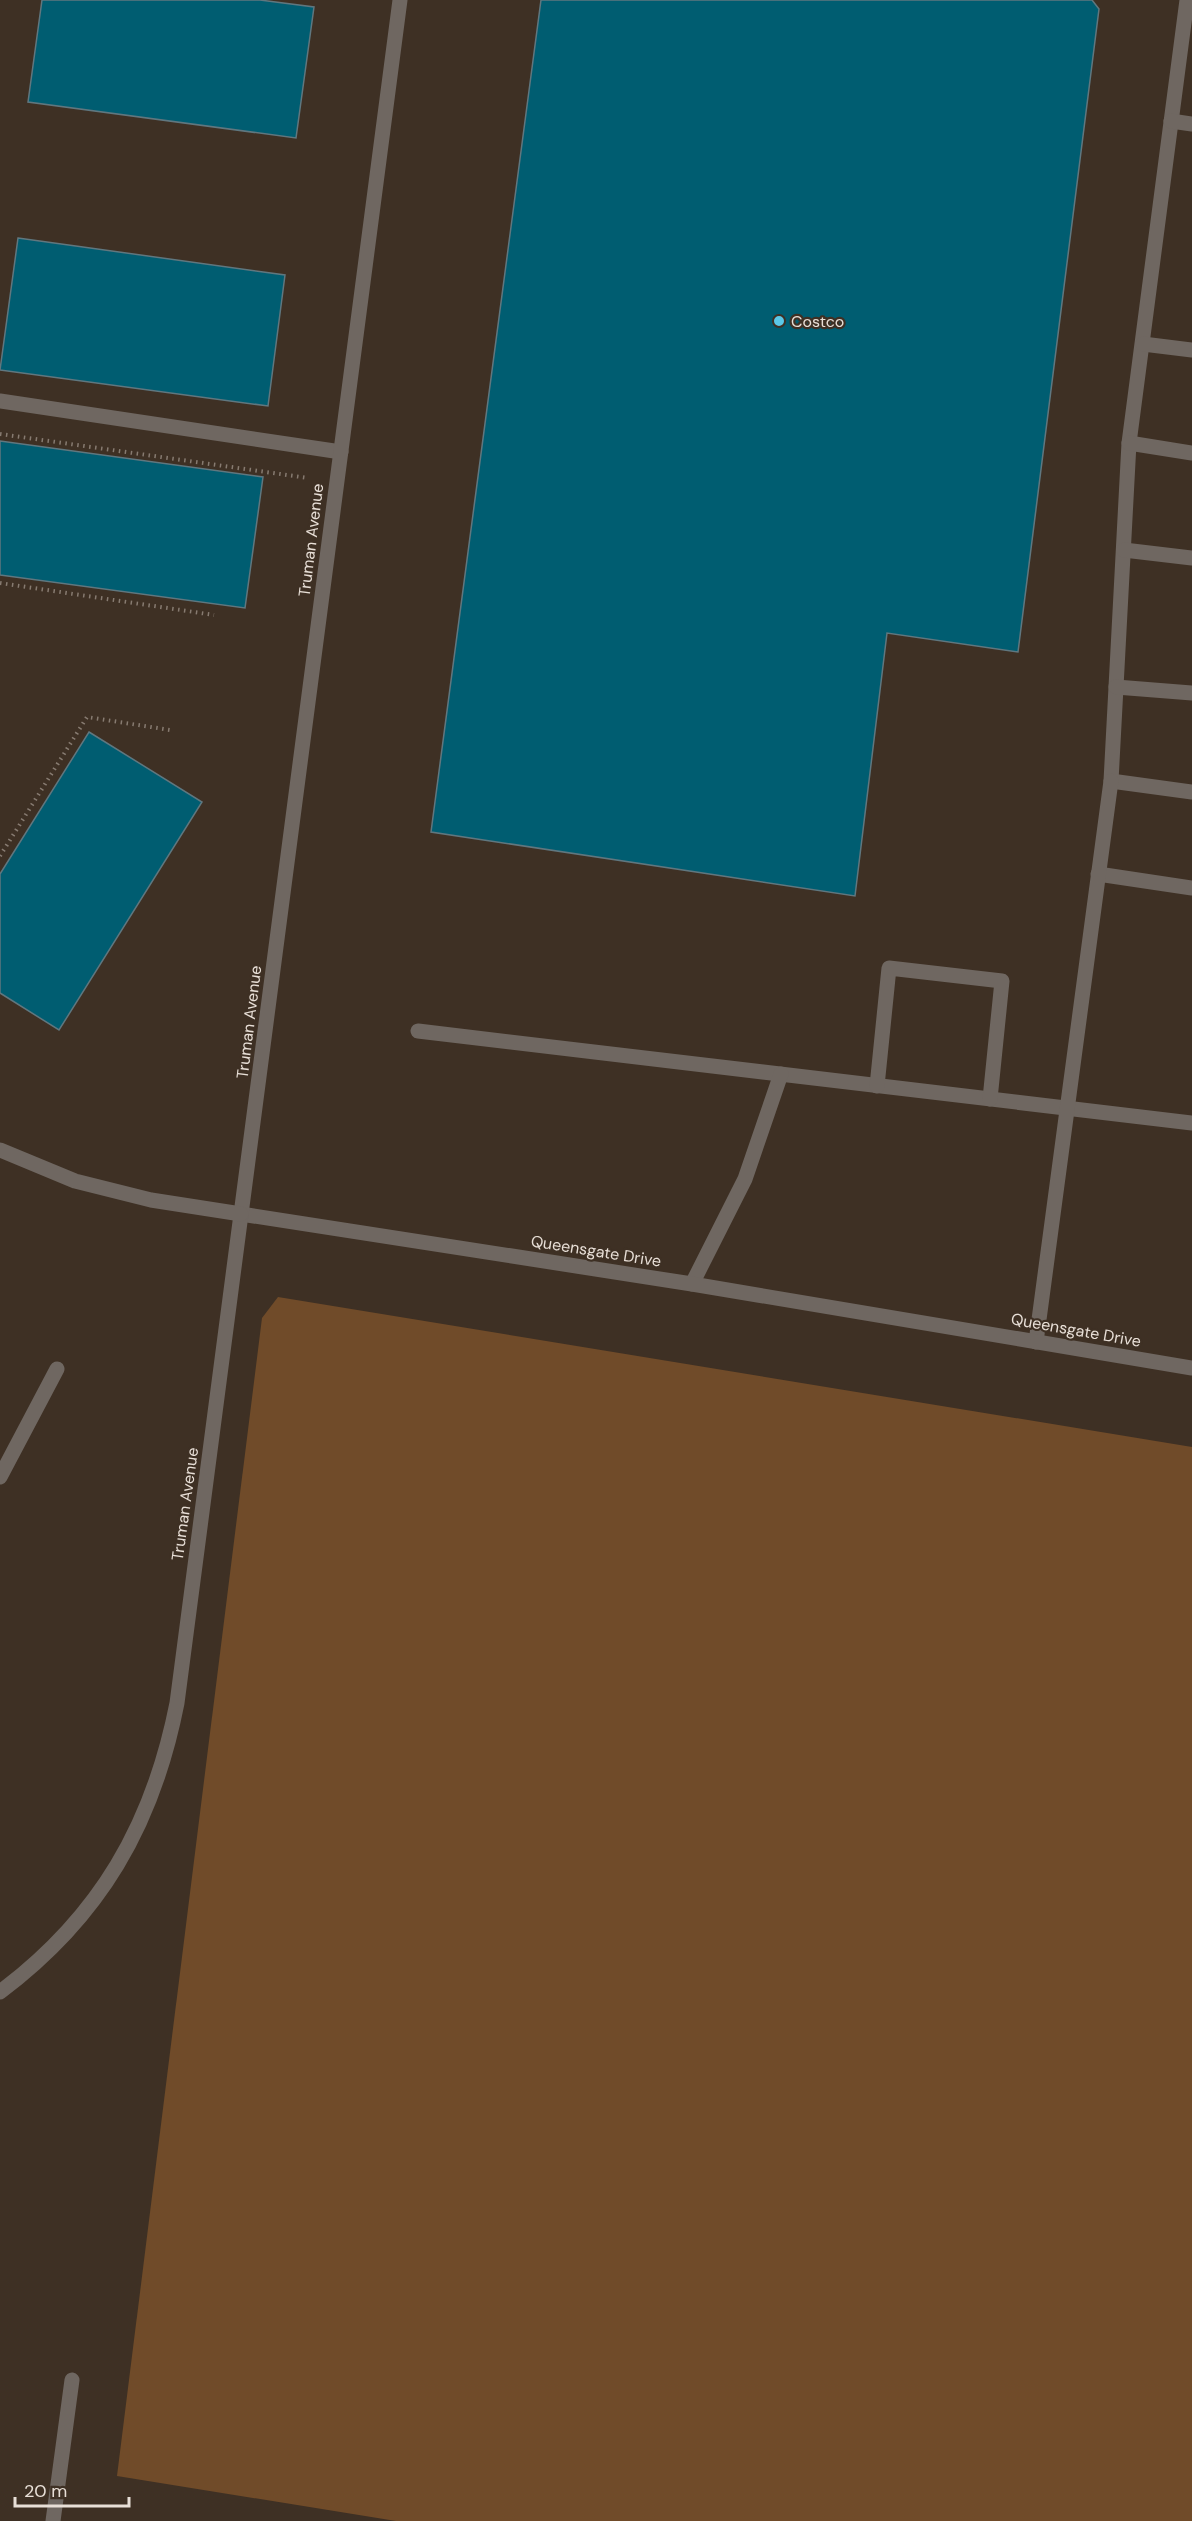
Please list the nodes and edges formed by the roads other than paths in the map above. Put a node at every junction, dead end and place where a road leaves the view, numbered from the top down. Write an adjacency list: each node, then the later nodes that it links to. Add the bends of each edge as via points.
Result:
1 (400, 0): 9 (street, Truman Avenue)
2 (1187, 0): 3 (street)
3 (1171, 121): 4 (street); 5 (street)
4 (1192, 124)
5 (1143, 344): 6 (street); 8 (street)
6 (1192, 350)
7 (0, 401): 9 (street)
8 (1129, 443): 10 (street); 11 (street)
9 (341, 452): 26 (street, Truman Avenue)
10 (1192, 453)
11 (1124, 550): 12 (street); 13 (street)
12 (1192, 558)
13 (1116, 687): 14 (street); 15 (street)
14 (1192, 693)
15 (1111, 781): 16 (street); 17 (street)
16 (1192, 792)
17 (1098, 874): 18 (street); 23 (street)
18 (1192, 888)
19 (418, 1031): 20 (street)
20 (780, 1074): 21 (street); 27 (street, via 745,1179)
21 (877, 1086): 22 (street); 22 (street, via 889,968 1002,981)
22 (990, 1099): 23 (street)
23 (1066, 1109): 24 (street); 28 (street)
24 (1192, 1123)
25 (0, 1150): 26 (street, Queensgate Drive, via 75,1181 151,1200)
26 (241, 1214): 27 (street, Queensgate Drive); 32 (street, Truman Avenue, via 177,1703 162,1766 134,1837 101,1892 43,1958)
27 (692, 1284): 28 (street, Queensgate Drive)
28 (1036, 1341): 29 (street, Queensgate Drive)
29 (1192, 1368)
30 (57, 1369): 31 (street)
31 (0, 1477)
32 (0, 1992)
33 (72, 2380): 34 (street)
34 (53, 2521)

